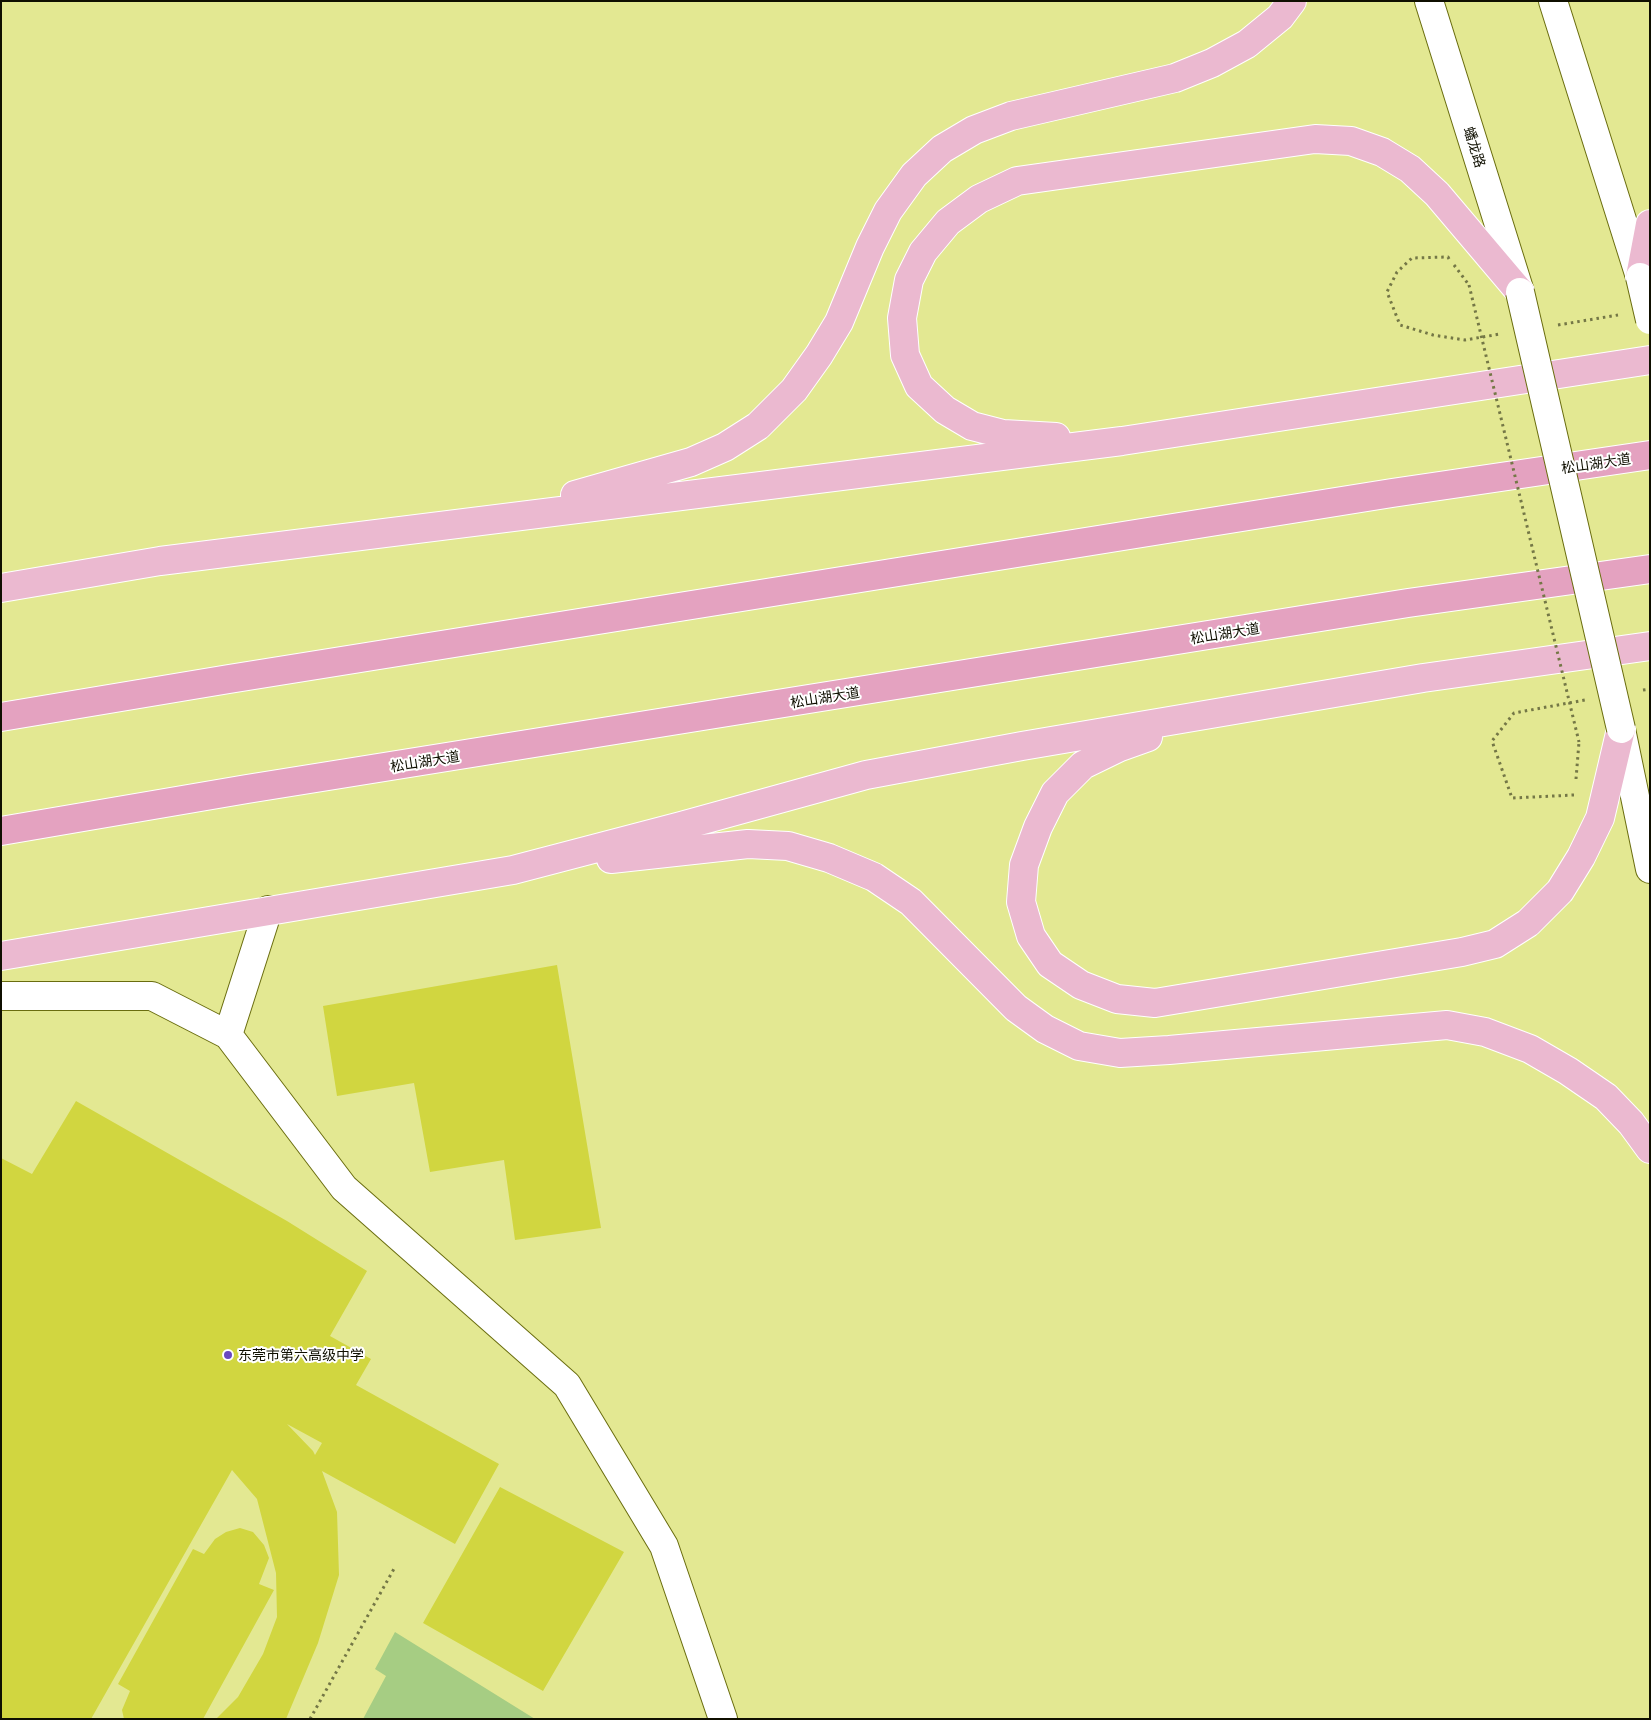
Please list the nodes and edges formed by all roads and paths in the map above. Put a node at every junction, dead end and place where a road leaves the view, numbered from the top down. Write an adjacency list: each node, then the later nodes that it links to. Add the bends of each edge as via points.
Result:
1 (1292, 1): 14 (main road, via 1280,17 1247,44 1212,63 1175,78 1011,116 974,130 942,149 914,175 888,211 839,322 814,362 794,390 758,426 725,447 691,462)
2 (1429, 1): 6 (street, 蟠龙路)
3 (1554, 1): 5 (street)
4 (1650, 224): 5 (main road)
5 (1640, 277): 8 (street, bridge)
6 (1520, 292): 12 (main road, via 1437,194 1410,169 1382,152 1351,140 1315,139 1017,181 979,200 948,222 923,252 909,280 902,318 905,355 919,386 945,410 972,426 1003,434); 23 (street, 蟠龙路, bridge)
7 (1620, 314): 9 (path)
8 (1650, 320)
9 (1552, 326)
10 (1504, 334): 20 (path, bridge, via 1465,340 1400,325 1387,292 1397,272 1412,258 1448,257 1469,285 1579,742 1574,796 1512,798 1492,741 1514,713)
11 (1650, 360): 12 (main road)
12 (1122, 441): 14 (main road)
13 (1650, 455): 22 (highway, 松山湖大道, via 1392,493)
14 (478, 521): 16 (main road, via 160,561)
15 (1650, 568): 24 (highway, 松山湖大道, via 1398,605)
16 (1, 588)
17 (1650, 646): 21 (main road, via 1423,678)
18 (1650, 689): 19 (path)
19 (1640, 691)
20 (1592, 699)
21 (1210, 714): 23 (main road, via 1120,747 1083,765 1055,794 1038,827 1024,865 1021,902 1031,936 1050,964 1081,985 1117,999 1155,1003 1495,944 1528,923 1560,891 1581,857 1600,818); 26 (main road, via 866,774)
22 (1, 717)
23 (1621, 729): 25 (street, 蟠龙路)
24 (1, 831)
25 (1650, 869)
26 (513, 870): 27 (main road); 31 (main road, via 748,844 788,846 829,858 874,877 904,897 1016,1008 1045,1029 1079,1046 1120,1053 1447,1025 1485,1032 1530,1049 1568,1071 1606,1097 1632,1123)
27 (268, 910): 28 (main road); 30 (street)
28 (1, 956)
29 (1, 996): 30 (street, via 152,996)
30 (228, 1035): 34 (street, via 344,1188 567,1385 664,1546)
31 (1650, 1149)
32 (395, 1567): 33 (path)
33 (310, 1719)
34 (723, 1719)

